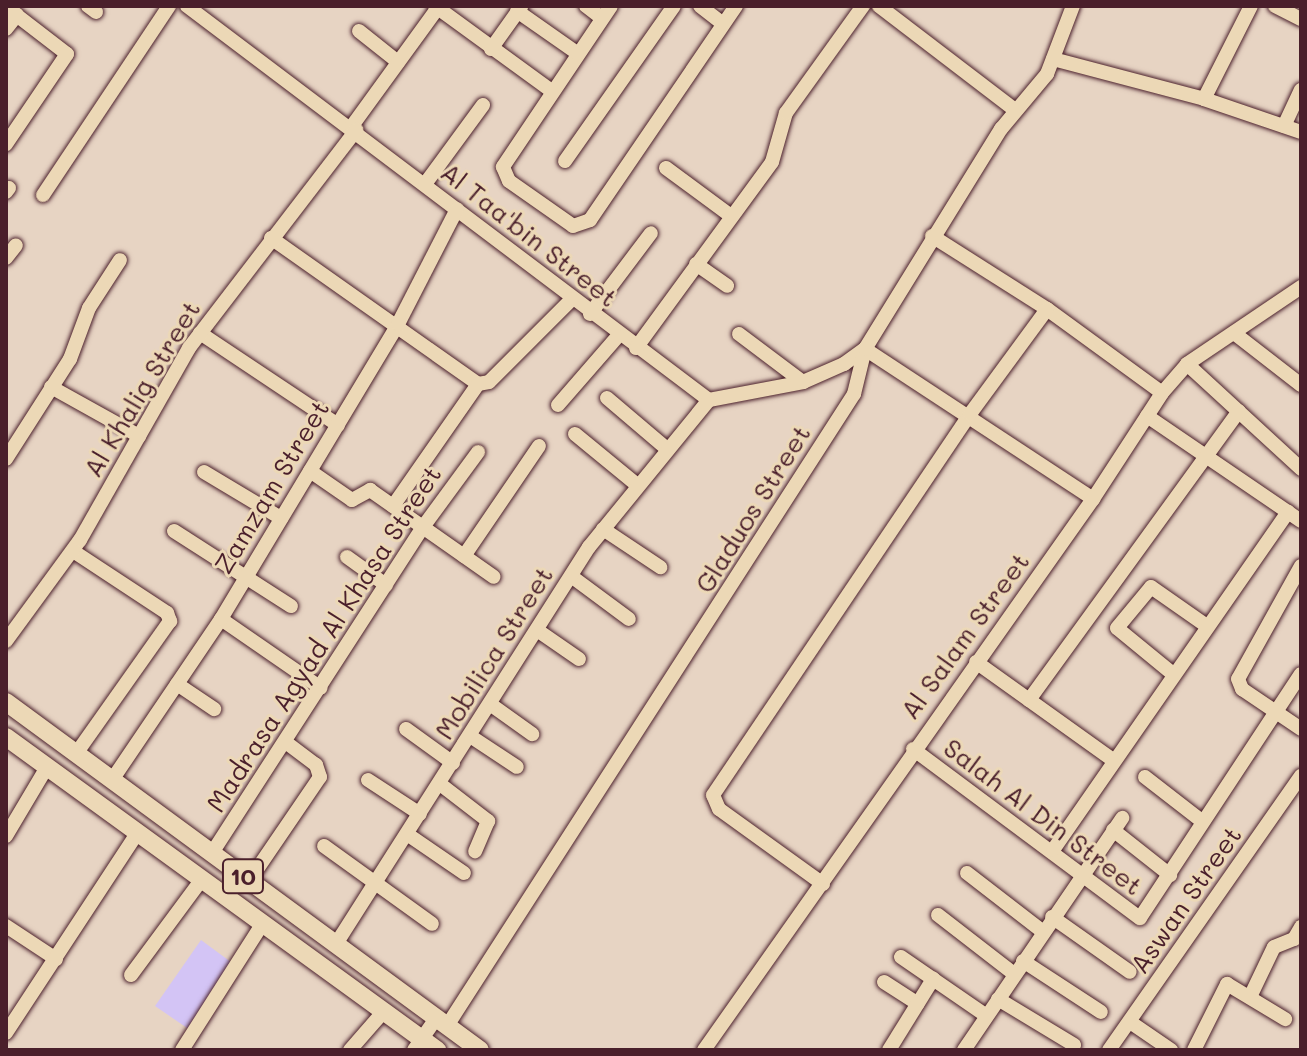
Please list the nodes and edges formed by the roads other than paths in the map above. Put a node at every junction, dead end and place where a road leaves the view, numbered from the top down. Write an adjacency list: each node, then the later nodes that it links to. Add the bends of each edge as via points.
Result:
1 (169, 6): 36 (street)
2 (187, 6): 30 (street, Al Taa'bin Street)
3 (586, 6): 15 (street)
4 (674, 6): 33 (street)
5 (700, 6): 17 (street)
6 (736, 6): 17 (street)
7 (863, 6): 38 (street, via 786,113 778,152)
8 (879, 6): 28 (street)
9 (1073, 6): 22 (street, Gladuos Street)
10 (1251, 6): 26 (street)
11 (1275, 6): 16 (street)
12 (436, 7): 20 (street); 23 (street, Al Khalig Street)
13 (519, 9): 20 (street); 21 (street)
14 (12, 11): 18 (street); 32 (street, via 67,54)
15 (607, 12): 21 (street)
16 (1301, 19)
17 (723, 24): 24 (street, via 590,220 579,227 503,173)
18 (6, 29)
19 (359, 31): 23 (street)
20 (491, 49): 24 (street)
21 (577, 53): 24 (street)
22 (1053, 59): 26 (street); 28 (street, Gladuos Street)
23 (398, 62): 30 (street, Al Khalig Street)
24 (550, 90)
25 (1301, 90): 29 (street)
26 (1204, 99): 29 (street)
27 (483, 105): 35 (street)
28 (1015, 110): 40 (street, Gladuos Street)
29 (1284, 126): 31 (street)
30 (354, 128): 35 (street, Al Taa'bin Street); 41 (street, Al Khalig Street)
31 (1301, 132)
32 (6, 144)
33 (565, 161)
34 (666, 168): 38 (street)
35 (425, 184): 37 (street, Al Taa'bin Street)
36 (43, 195)
37 (457, 209): 48 (street, Al Taa'bin Street); 51 (street, Zamzam Street)
38 (731, 216): 45 (street)
39 (651, 233): 50 (street)
40 (932, 236): 49 (street); 57 (street, Gladuos Street)
41 (271, 238): 51 (street); 52 (street, Al Khalig Street)
42 (16, 245): 43 (street)
43 (6, 258)
44 (120, 260): 62 (street, via 89,308 70,359)
45 (696, 264): 46 (street); 56 (street)
46 (727, 286)
47 (1301, 287): 53 (street, Al Salam Street)
48 (572, 299): 50 (street, Al Taa'bin Street); 60 (street, via 489,382)
49 (1047, 309): 63 (street); 68 (street)
50 (590, 314): 55 (street, Al Taa'bin Street)
51 (398, 324): 60 (street); 70 (street, Zamzam Street)
52 (200, 333): 70 (street); 72 (street, Al Khalig Street)
53 (1234, 333): 58 (street, Al Salam Street); 61 (street)
54 (739, 334): 59 (street)
55 (618, 336): 56 (street, Al Taa'bin Street); 66 (street)
56 (636, 348): 65 (street, Al Taa'bin Street)
57 (865, 349): 59 (street); 68 (street); 172 (street, Gladuos Street, via 854,394)
58 (1187, 364): 63 (street, Al Salam Street); 67 (street)
59 (803, 382): 65 (street)
60 (478, 384): 83 (street)
61 (1301, 385)
62 (51, 387): 72 (street); 77 (street)
63 (1162, 393): 69 (street, Al Salam Street)
64 (607, 398): 74 (street)
65 (709, 400): 74 (street, Mobilica Street)
66 (558, 405)
67 (1239, 411): 76 (street); 78 (street)
68 (970, 414): 82 (street); 148 (street, via 713,795 719,809)
69 (1147, 416): 76 (street); 82 (street, Al Salam Street)
70 (338, 425): 79 (street, Zamzam Street)
71 (575, 434): 81 (street)
72 (139, 436): 89 (street, Al Khalig Street)
73 (539, 446): 90 (street)
74 (667, 449): 81 (street, Mobilica Street)
75 (478, 452): 86 (street, Madrasa Agyad Al Khasa Street)
76 (1208, 456): 84 (street); 110 (street)
77 (6, 459)
78 (1301, 469)
79 (310, 471): 83 (street, via 351,500 370,490); 85 (street, Zamzam Street)
80 (204, 472): 85 (street)
81 (637, 485): 87 (street, Mobilica Street)
82 (1093, 499): 105 (street, Al Salam Street)
83 (393, 506): 86 (street)
84 (1295, 516): 101 (street)
85 (281, 518): 94 (street, Zamzam Street)
86 (423, 527): 90 (street); 97 (street, Madrasa Agyad Al Khasa Street)
87 (603, 529): 93 (street); 95 (street, Mobilica Street)
88 (174, 531): 94 (street)
89 (73, 551): 103 (street, Al Khalig Street); 122 (street, via 167,613 170,621)
90 (464, 556): 96 (street)
91 (347, 557): 97 (street)
92 (1301, 566): 114 (street, via 1238,679 1242,689)
93 (660, 567)
94 (247, 576): 98 (street); 99 (street, Zamzam Street)
95 (571, 576): 100 (street); 102 (street, Mobilica Street)
96 (494, 577)
97 (386, 585): 109 (street, Madrasa Agyad Al Khasa Street)
98 (291, 606)
99 (221, 619): 108 (street, Zamzam Street); 109 (street)
100 (629, 619)
101 (1207, 626): 106 (street); 106 (street, via 1151,587 1117,628)
102 (537, 630): 104 (street); 112 (street, Mobilica Street)
103 (8, 634)
104 (579, 659)
105 (976, 662): 110 (street); 121 (street, Al Salam Street)
106 (1173, 674): 123 (street)
107 (1301, 674): 114 (street, Salah Al Din Street)
108 (177, 684): 113 (street); 129 (street, Zamzam Street)
109 (321, 688): 120 (street, Madrasa Agyad Al Khasa Street)
110 (1029, 700): 123 (street)
111 (6, 702): 122 (main road, 10)
112 (490, 704): 117 (street); 118 (street, Mobilica Street)
113 (214, 709)
114 (1277, 713): 116 (street); 133 (street, Salah Al Din Street)
115 (406, 729): 124 (street)
116 (1301, 729)
117 (532, 734)
118 (470, 736): 124 (street, Mobilica Street); 126 (street)
119 (6, 737): 125 (main road, 10)
120 (285, 742): 140 (street, Madrasa Agyad Al Khasa Street); 146 (street, via 316,765 320,777)
121 (913, 749): 138 (street, Salah Al Din Street); 148 (street, Al Salam Street)
122 (76, 754): 129 (main road, 10)
123 (1113, 760): 138 (street)
124 (453, 763): 131 (street, Mobilica Street)
125 (47, 767): 134 (main road, 10); 136 (street)
126 (517, 767)
127 (1301, 776): 173 (street, Aswan Street)
128 (1145, 777): 133 (street)
129 (112, 780): 140 (main road, 10)
130 (368, 780): 132 (street)
131 (440, 784): 132 (street, Mobilica Street); 139 (street, via 488,821)
132 (420, 814): 135 (street, Mobilica Street)
133 (1203, 822): 144 (street, Salah Al Din Street)
134 (138, 832): 145 (main road, 10); 158 (street)
135 (407, 834): 142 (street); 147 (street, Mobilica Street)
136 (6, 836)
137 (324, 846): 147 (street)
138 (1053, 850): 141 (street, Salah Al Din Street)
139 (475, 851)
140 (212, 853): 146 (main road, 10)
141 (1083, 872): 144 (street, Salah Al Din Street, via 1140,918); 144 (street, via 1118,824); 150 (street)
142 (464, 873)
143 (967, 873): 154 (street)
144 (1170, 875)
145 (202, 879): 151 (main road, 10); 162 (street)
146 (249, 881): 156 (main road, 10)
147 (373, 884): 152 (street); 156 (street, Mobilica Street)
148 (823, 884): 180 (street, Al Salam Street)
149 (938, 915): 161 (street)
150 (1052, 917): 154 (street); 160 (street)
151 (263, 923): 168 (main road, 10); 178 (street)
152 (432, 924)
153 (6, 926): 158 (street)
154 (1042, 931): 159 (street)
155 (1299, 937): 165 (street, via 1274,947)
156 (336, 944): 172 (main road, 10)
157 (901, 957): 163 (street)
158 (56, 959): 174 (street)
159 (1023, 961): 161 (street); 169 (street)
160 (1130, 972)
161 (1014, 974): 166 (street)
162 (131, 975)
163 (933, 979): 167 (street); 170 (street)
164 (884, 982): 167 (street)
165 (1250, 997): 171 (street); 185 (street, via 1225,986)
166 (998, 999): 170 (street); 175 (street)
167 (918, 1004): 181 (street)
168 (384, 1011): 176 (main road, 10); 179 (street)
169 (1101, 1012)
170 (987, 1016): 182 (street)
171 (1285, 1019)
172 (442, 1022): 176 (street, Gladuos Street); 177 (main road, 10)
173 (1130, 1022): 183 (street, Aswan Street); 184 (street)
174 (6, 1033)
175 (1074, 1045)
176 (424, 1046)
177 (473, 1048)
178 (182, 1050)
179 (350, 1050)
180 (704, 1050)
181 (889, 1050)
182 (964, 1050)
183 (1109, 1050)
184 (1171, 1050)
185 (1194, 1050)

